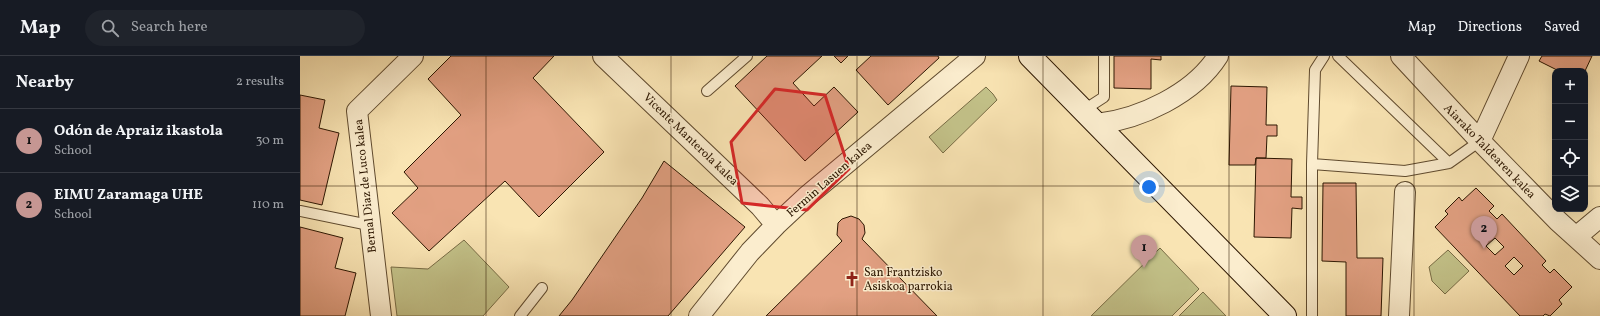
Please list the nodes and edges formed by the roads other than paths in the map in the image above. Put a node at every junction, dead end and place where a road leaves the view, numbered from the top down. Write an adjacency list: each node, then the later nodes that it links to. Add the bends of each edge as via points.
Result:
1 (413, 56): 21 (street, Bernal Diaz de Luco kalea, via 357,111)
2 (603, 56): 20 (street, Vicente Manterola kalea)
3 (747, 56): 12 (lane)
4 (975, 56): 20 (street, Fermin Lasuen kalea)
5 (1030, 56): 13 (street)
6 (1104, 56): 13 (lane, via 1104,97)
7 (1218, 56): 13 (street, via 1198,80 1179,94 1150,109 1115,122)
8 (1324, 56): 16 (lane, via 1315,70)
9 (1338, 56): 15 (lane)
10 (1400, 56): 14 (street, Aiarako Taldearen kalea)
11 (1519, 56): 14 (street)
12 (707, 91)
13 (1090, 117): 28 (street)
14 (1480, 141): 15 (lane); 22 (street, Aiarako Taldearen kalea)
15 (1448, 163): 16 (lane, via 1405,171)
16 (1312, 164): 29 (lane)
17 (1405, 192): 30 (street)
18 (300, 211): 21 (lane)
19 (1600, 217): 22 (street)
20 (776, 224): 27 (street, Fermin Lasuen kalea)
21 (369, 225): 25 (street, Bernal Diaz de Luco kalea)
22 (1576, 237): 23 (street, Aiarako Taldearen kalea)
23 (1600, 259)
24 (542, 288): 26 (lane)
25 (381, 316)
26 (520, 316)
27 (699, 316)
28 (1285, 316)
29 (1312, 316)
30 (1399, 316)

